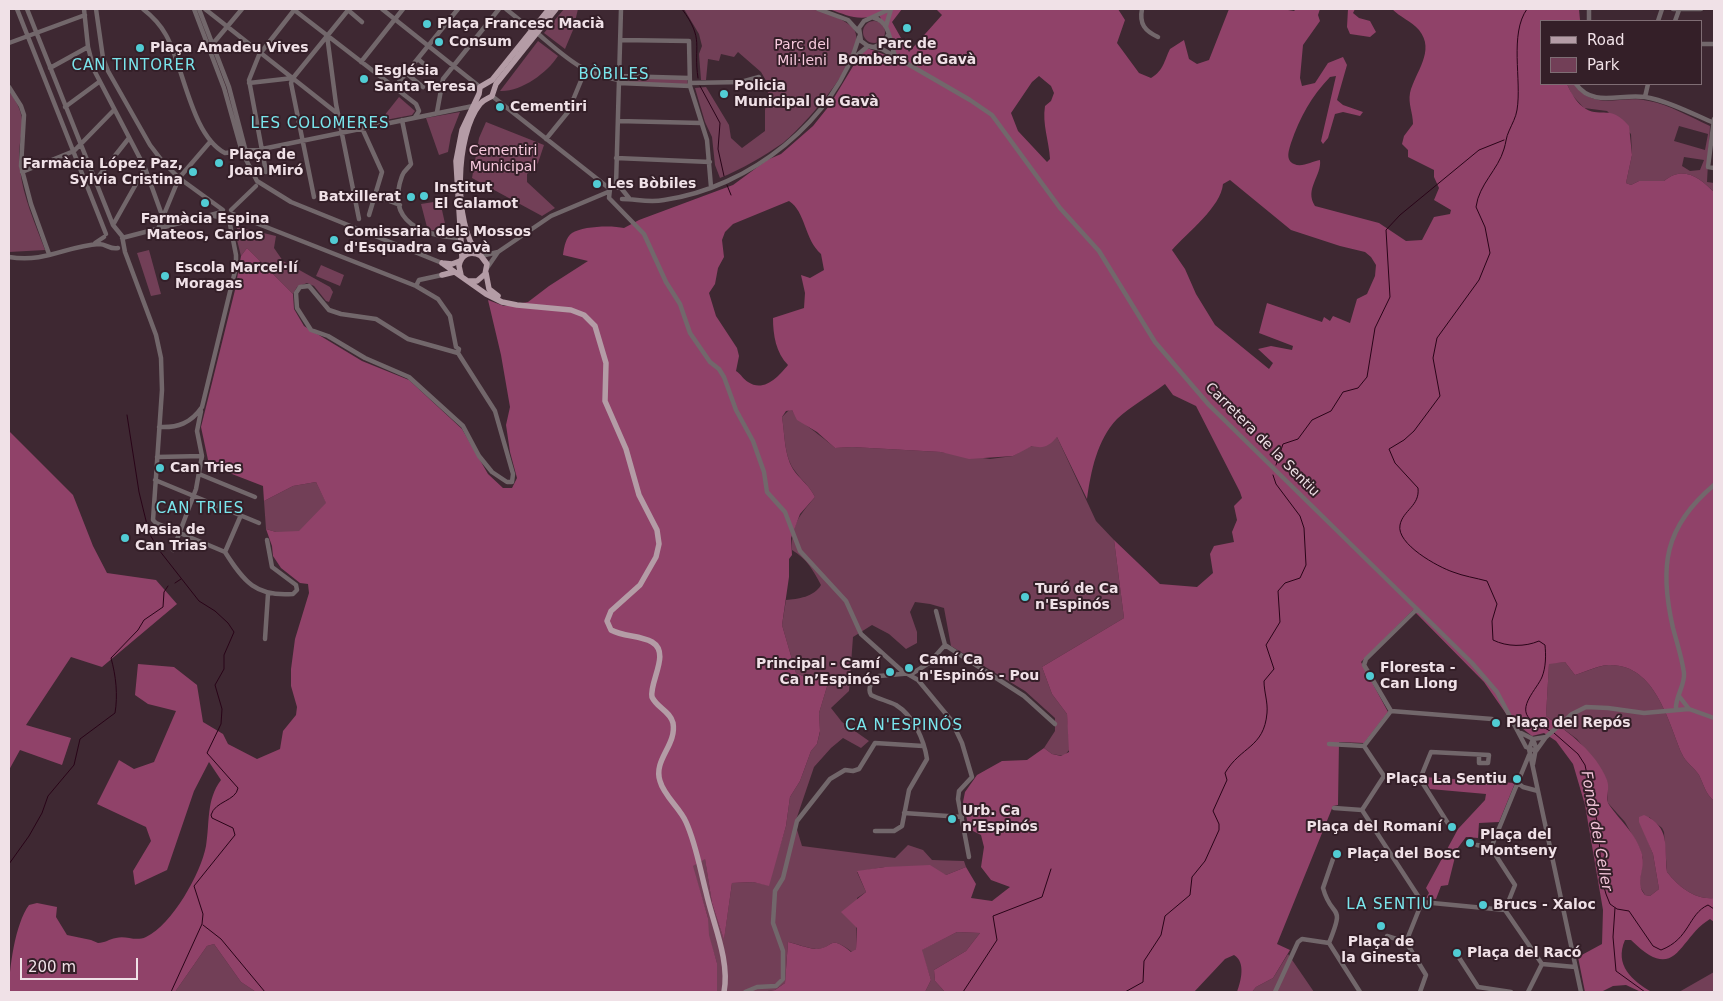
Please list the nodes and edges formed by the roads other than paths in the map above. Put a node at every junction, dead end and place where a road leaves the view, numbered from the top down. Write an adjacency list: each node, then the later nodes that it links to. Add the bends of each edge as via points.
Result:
1 (17, 9): 41 (street)
2 (27, 9): 36 (street)
3 (84, 9): 27 (street)
4 (96, 9): 103 (street, via 108,72 150,145)
5 (143, 9): 92 (street, via 161,26 168,39 196,115)
6 (194, 9): 47 (street)
7 (199, 9): 47 (street)
8 (205, 9): 34 (street)
9 (242, 9): 34 (street)
10 (294, 9): 39 (street); 49 (street)
11 (348, 9): 33 (street); 39 (street)
12 (382, 9): 29 (street)
13 (403, 9): 29 (street)
14 (458, 9): 45 (street)
15 (499, 9): 54 (street)
16 (506, 9): 37 (street)
17 (549, 9): 37 (main road)
18 (556, 9): 37 (main road)
19 (621, 9): 43 (street)
20 (818, 9): 30 (street)
21 (890, 9): 28 (street); 35 (street)
22 (1142, 9): 42 (street, via 1142,24 1147,32)
23 (1589, 9): 31 (street)
24 (1673, 9): 26 (street)
25 (1701, 9): 26 (street)
26 (1679, 10)
27 (85, 15): 36 (street); 46 (street)
28 (872, 18): 32 (street); 35 (street, via 881,20)
29 (395, 19): 45 (street); 53 (street)
30 (848, 20): 32 (street); 40 (street)
31 (1589, 20)
32 (864, 21): 40 (street)
33 (362, 22)
34 (228, 26): 47 (street); 49 (street)
35 (886, 26): 38 (street)
36 (36, 32): 41 (street); 55 (street)
37 (534, 32): 56 (street); 65 (main road); 72 (main road)
38 (888, 34): 48 (street, via 881,45); 50 (street)
39 (328, 35): 53 (street); 59 (street); 81 (street)
40 (859, 35): 48 (street); 51 (street)
41 (28, 36): 44 (street); 95 (street)
42 (1158, 37)
43 (620, 40): 61 (street); 63 (street, via 688,41)
44 (9, 43)
45 (429, 46): 52 (street); 54 (street)
46 (88, 47): 55 (street); 62 (street)
47 (211, 47): 96 (street, via 229,87)
48 (870, 47): 50 (street, Carretera de la Sentiu); 51 (street)
49 (261, 52): 59 (street); 64 (street)
50 (895, 57): 159 (street, Carretera de la Sentiu, via 992,115 1060,208 1099,251 1155,342 1209,405)
51 (853, 59): 107 (street, via 841,83 806,127 773,154)
52 (418, 60): 57 (street); 58 (street)
53 (361, 62): 71 (street)
54 (453, 65): 70 (street); 80 (street, via 443,79)
55 (50, 68): 78 (street)
56 (585, 71): 61 (street); 90 (street, via 568,112)
57 (432, 72)
58 (406, 73): 69 (street); 71 (street)
59 (293, 78): 64 (street); 81 (street); 91 (street, via 291,83)
60 (759, 78): 63 (street, via 741,82)
61 (619, 80): 63 (street); 63 (street); 84 (street)
62 (99, 82): 78 (street); 79 (street)
63 (690, 82): 86 (street)
64 (249, 83): 94 (street)
65 (487, 84): 70 (main road); 72 (main road)
66 (1577, 85): 75 (street, via 1585,94 1598,98)
67 (1648, 85): 75 (street)
68 (9, 87): 101 (street, via 24,115)
69 (423, 87)
70 (480, 87): 73 (main road)
71 (394, 88): 82 (street, via 416,104 419,112)
72 (493, 89): 74 (main road)
73 (479, 94): 76 (main road); 77 (main road)
74 (492, 96): 76 (main road); 90 (street)
75 (1645, 97): 85 (street)
76 (485, 99): 132 (main road, via 467,132 460,170 470,244)
77 (473, 106): 80 (street); 125 (main road, via 462,130 456,161)
78 (65, 107): 93 (street)
79 (114, 110): 89 (street); 93 (street)
80 (437, 112): 82 (street)
81 (338, 114): 88 (street)
82 (415, 117): 83 (street)
83 (402, 120): 87 (street); 114 (street, via 412,164 402,175 397,194)
84 (618, 121): 86 (street); 97 (street)
85 (1714, 122): 100 (street, via 1708,167)
86 (701, 123): 98 (street)
87 (362, 128): 88 (street); 110 (street, via 382,172)
88 (342, 132): 91 (street); 121 (street)
89 (129, 138): 99 (street); 104 (street)
90 (546, 139): 109 (street)
91 (302, 140): 94 (street); 111 (street)
92 (210, 142): 96 (street, via 225,153); 103 (street)
93 (80, 144): 95 (street); 104 (street)
94 (262, 149): 96 (street); 102 (street)
95 (74, 152): 101 (street); 124 (street)
96 (245, 153): 105 (street)
97 (616, 158): 98 (street); 106 (street)
98 (710, 162): 107 (street)
99 (145, 168): 119 (street); 122 (street)
100 (1714, 168)
101 (22, 172): 131 (street)
102 (266, 172)
103 (179, 178): 117 (street); 119 (street)
104 (95, 181): 122 (street)
105 (258, 184): 116 (street); 135 (street, via 292,202)
106 (616, 186): 108 (street); 109 (street)
107 (711, 187): 112 (street, via 664,200)
108 (623, 192): 112 (street); 113 (street)
109 (610, 195): 113 (street); 115 (street); 130 (street, via 576,204 551,216)
110 (376, 196): 114 (street); 118 (street)
111 (314, 197)
112 (630, 199): 113 (street)
113 (621, 200): 115 (street)
114 (400, 205): 125 (street, via 405,218 424,232)
115 (620, 209): 163 (street, via 644,234 680,304 690,333 724,378 753,441 767,492 785,512 800,551 846,601 861,634)
116 (232, 212): 117 (street); 120 (street); 141 (street)
117 (223, 213): 120 (street); 123 (street)
118 (369, 215)
119 (163, 218): 123 (street)
120 (229, 219): 143 (street, via 236,267)
121 (358, 219)
122 (114, 228): 124 (street); 126 (street)
123 (158, 229): 126 (street)
124 (105, 235): 127 (street); 131 (street, via 97,242)
125 (462, 238): 134 (main road)
126 (122, 240): 128 (street); 129 (street)
127 (107, 247): 128 (street); 133 (street, via 97,245 42,257)
128 (118, 248): 129 (street)
129 (125, 252): 144 (street, via 158,344 162,381)
130 (498, 252): 132 (street); 136 (street)
131 (50, 254): 133 (street)
132 (480, 255): 134 (main road, via 469,253); 136 (main road)
133 (9, 256)
134 (461, 260): 135 (main road); 139 (main road)
135 (444, 265): 137 (main road); 138 (main road)
136 (487, 270): 140 (main road, via 479,280); 206 (main road, via 492,292 503,299 573,308 587,313 598,325 604,340 609,363 606,399 628,448 640,492 662,543 646,580 636,593 613,611 611,623 620,632 652,639 661,650 662,662 654,693 657,701 672,715 676,728 661,771 662,780 692,831 726,963)
137 (454, 272): 138 (main road); 139 (main road)
138 (442, 274): 141 (street, via 418,280)
139 (461, 275): 140 (main road)
140 (467, 280): 206 (main road, via 508,304 580,312 591,320 601,341 606,363 605,401 626,449 639,495 657,530 659,544 656,557 640,585 611,611 607,621 611,630 650,641 658,650 660,662 652,684 652,697 670,716 673,729 658,774 662,786 683,815 692,838 725,967)
141 (416, 286): 142 (street, via 438,298 445,306 453,323)
142 (456, 350): 142 (street, via 408,339 376,318 329,310 309,286 300,287 296,293 297,308 311,330 409,377 463,426 482,461 492,472 512,482 512,468 495,411)
143 (202, 407): 144 (street, via 184,424); 145 (street, via 197,431)
144 (159, 427): 146 (street)
145 (202, 456): 146 (street); 147 (street)
146 (157, 457): 148 (street)
147 (199, 474): 150 (street); 151 (street)
148 (156, 480): 150 (street); 154 (street, via 153,517 156,523)
149 (1714, 485): 164 (street, via 1677,528 1666,560 1668,598 1684,676)
150 (195, 496): 152 (street); 154 (street)
151 (255, 497)
152 (241, 515): 153 (street); 157 (street)
153 (259, 523)
154 (180, 534): 156 (street); 157 (street)
155 (266, 540): 158 (street, via 272,567 298,589 293,594)
156 (173, 550)
157 (226, 552): 158 (street, via 242,578)
158 (268, 594): 161 (street)
159 (1417, 609): 167 (street, via 1366,659 1364,665); 172 (street, Carretera de la Sentiu, via 1498,692)
160 (936, 611): 162 (street)
161 (265, 639)
162 (945, 645): 163 (street, via 922,668); 171 (street, via 1024,696)
163 (905, 673): 176 (street, via 879,676 872,681 869,690 874,696 900,708 919,731); 191 (street, via 930,693 951,720 962,743 972,777 958,795)
164 (1679, 696): 165 (street); 166 (street); 168 (street)
165 (1678, 709): 166 (street); 168 (street)
166 (1689, 709): 169 (street)
167 (1391, 711): 170 (street); 177 (street)
168 (1664, 711): 173 (street, via 1636,713 1586,707 1572,714)
169 (1714, 718)
170 (1492, 719)
171 (1055, 724)
172 (1518, 730): 174 (street); 178 (street, Carretera de la Sentiu)
173 (1548, 736): 174 (street); 179 (street)
174 (1533, 739): 178 (street); 179 (street)
175 (1329, 744): 177 (street)
176 (923, 746): 190 (street, via 926,762 909,790); 207 (street, via 875,743 859,769 845,770 830,779 802,814 795,828 784,878 775,891 773,924 783,951 783,979 776,986 756,987)
177 (1364, 746): 182 (street)
178 (1529, 751): 179 (street); 181 (street); 184 (street)
179 (1536, 751): 181 (street)
180 (1479, 755): 183 (street, via 1432,752)
181 (1532, 766): 187 (street)
182 (1384, 776): 183 (street); 189 (street)
183 (1420, 779): 192 (street)
184 (1518, 783): 185 (street); 186 (street)
185 (1523, 787): 186 (street); 187 (street)
186 (1515, 791): 195 (street)
187 (1538, 791): 205 (street)
188 (1334, 808): 189 (street)
189 (1362, 810): 198 (street)
190 (904, 813): 191 (street); 193 (street, via 903,824 898,830)
191 (962, 817): 196 (street)
192 (1449, 825)
193 (875, 831)
194 (1477, 845): 195 (street)
195 (1491, 848): 199 (street, via 1515,885)
196 (969, 857)
197 (1333, 858): 202 (street, via 1323,888 1338,915)
198 (1422, 902): 199 (street); 201 (street)
199 (1506, 910): 204 (street)
200 (1387, 936): 201 (street)
201 (1406, 942): 210 (street, via 1426,975)
202 (1329, 943): 208 (street, via 1302,939 1298,942); 209 (street)
203 (1458, 956): 211 (street, via 1480,988)
204 (1542, 964): 205 (street); 212 (street)
205 (1575, 967): 213 (street)
206 (726, 991)
207 (745, 992)
208 (1275, 992)
209 (1360, 992)
210 (1420, 992)
211 (1511, 992)
212 (1528, 992)
213 (1581, 992)

